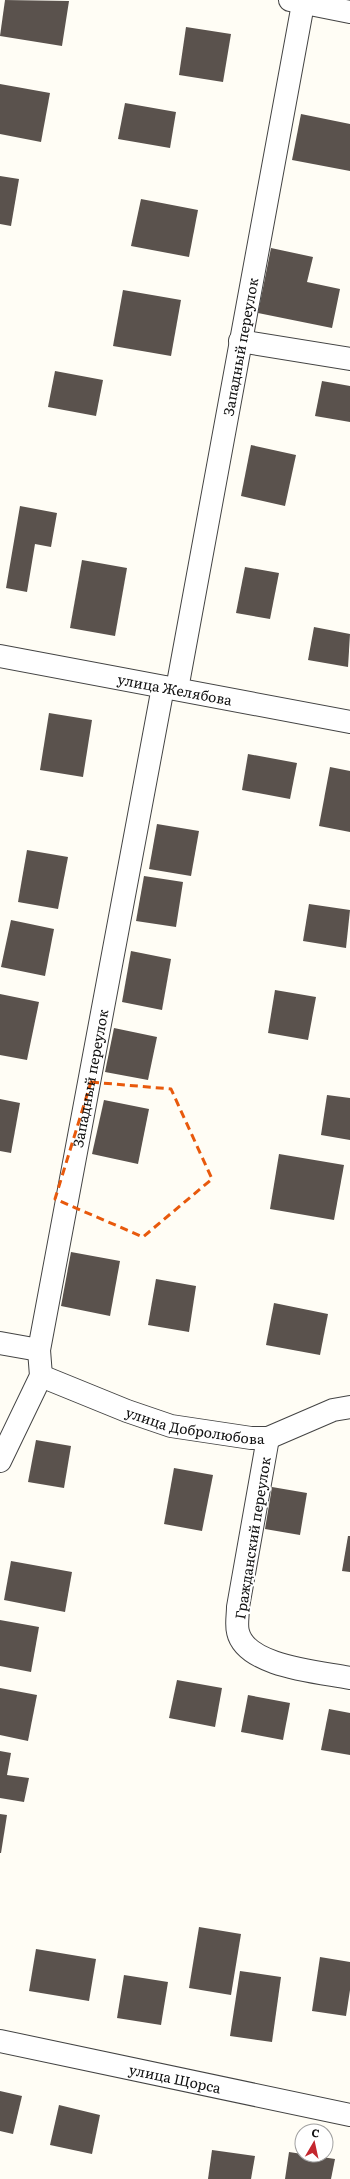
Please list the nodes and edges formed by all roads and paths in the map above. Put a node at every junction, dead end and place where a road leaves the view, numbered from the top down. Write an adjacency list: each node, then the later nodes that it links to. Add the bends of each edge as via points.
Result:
1 (296, 2): 2 (street); 3 (street, Западный переулок)
2 (350, 12)
3 (240, 341): 4 (street); 6 (street, Западный переулок)
4 (350, 359)
5 (0, 656): 6 (street, улица Желябова)
6 (170, 688): 7 (street, улица Желябова); 9 (street, Западный переулок)
7 (350, 722)
8 (0, 1343): 9 (street)
9 (39, 1350): 10 (street, Западный переулок)
10 (41, 1376): 12 (street, улица Добролюбова, via 171,1426 251,1438); 13 (street)
11 (350, 1407): 12 (street, улица Добролюбова, via 334,1410)
12 (268, 1438): 14 (street, Гражданский переулок, via 238,1607 238,1632 247,1648 271,1662)
13 (0, 1461)
14 (350, 1678)
15 (0, 2042): 16 (street, улица Щорса)
16 (350, 2115)

